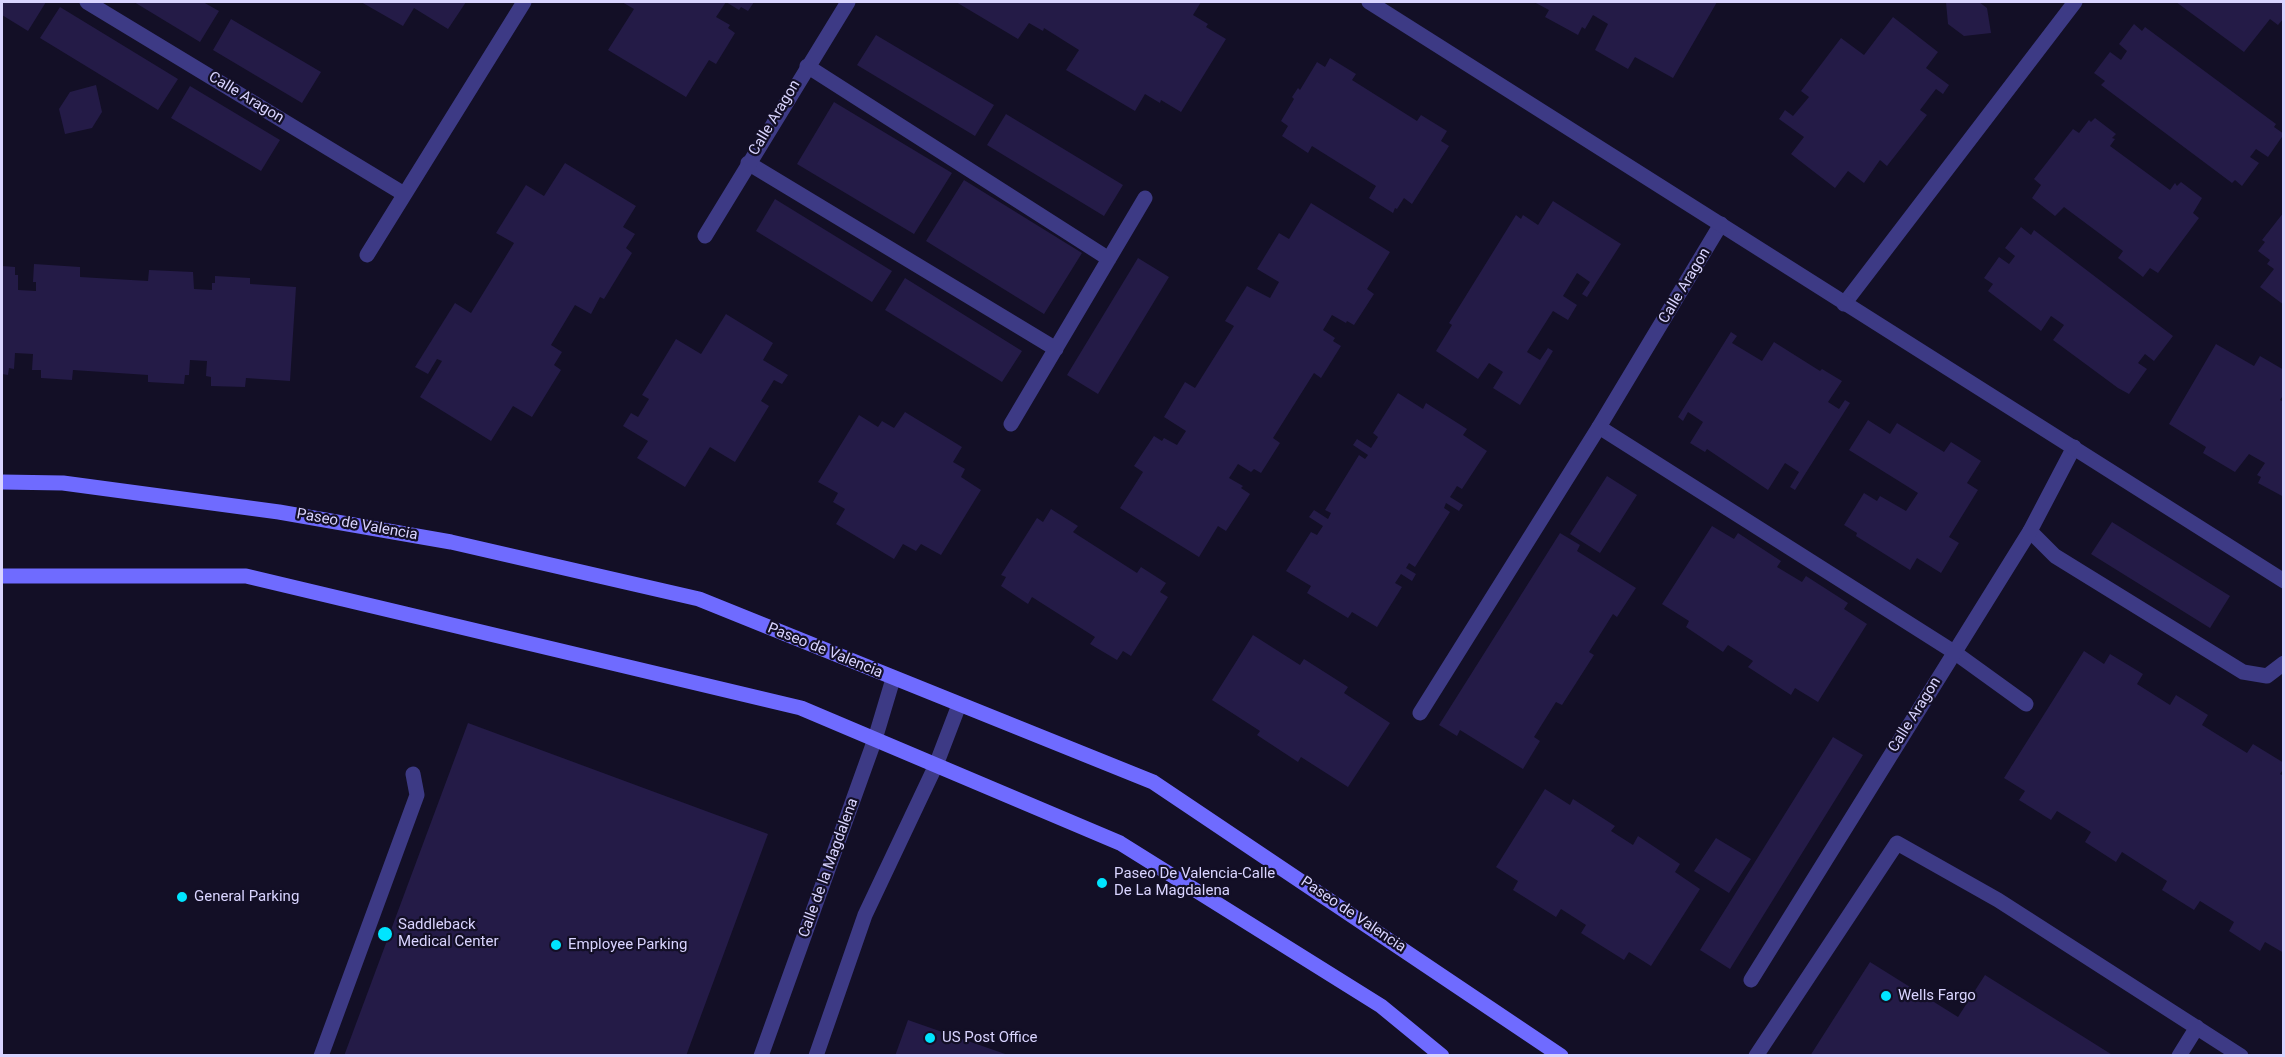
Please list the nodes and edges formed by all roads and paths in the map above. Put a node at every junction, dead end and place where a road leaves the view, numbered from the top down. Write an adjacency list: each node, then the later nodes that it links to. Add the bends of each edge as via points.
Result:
1 (87, 2): 8 (street, Calle Aragon)
2 (524, 2): 8 (street)
3 (848, 2): 6 (street, Calle Aragon)
4 (1369, 2): 10 (street)
5 (2075, 2): 14 (street)
6 (807, 66): 7 (street, Calle Aragon); 13 (street)
7 (748, 163): 11 (street, Calle Aragon); 15 (street)
8 (404, 194): 12 (street)
9 (1145, 198): 13 (street)
10 (1721, 224): 14 (street); 17 (street, Calle Aragon)
11 (705, 236)
12 (367, 255)
13 (1109, 259): 15 (street)
14 (1844, 304): 18 (street)
15 (1056, 349): 16 (street)
16 (1011, 424)
17 (1599, 428): 23 (street); 28 (street, Calle Aragon)
18 (2074, 447): 20 (street, Calle Aragon); 22 (street)
19 (2, 482): 25 (main road, Paseo de Valencia, via 75,485 279,512 451,542 699,599)
20 (2030, 531): 23 (street, Calle Aragon); 24 (street, via 2055,556 2243,672 2267,676)
21 (2, 576): 29 (main road, via 246,576 801,708)
22 (2283, 581)
23 (1954, 652): 26 (street); 32 (street, Calle Aragon)
24 (2283, 663)
25 (893, 679): 27 (main road, Paseo de Valencia); 29 (street, Calle de la Magdalena)
26 (2026, 704)
27 (959, 705): 30 (street); 38 (main road, Paseo de Valencia, via 1153,782)
28 (1420, 713)
29 (875, 739): 30 (main road); 35 (street, Calle de la Magdalena)
30 (936, 765): 36 (street, via 865,915); 37 (main road, via 1120,843 1382,1006)
31 (413, 774): 34 (street, via 417,795)
32 (1751, 980)
33 (2198, 1027): 39 (street, via 1998,900 1897,843); 40 (street); 41 (street)
34 (321, 1056)
35 (761, 1056)
36 (816, 1056)
37 (1442, 1056)
38 (1561, 1056)
39 (1756, 1056)
40 (2179, 1056)
41 (2241, 1056)

